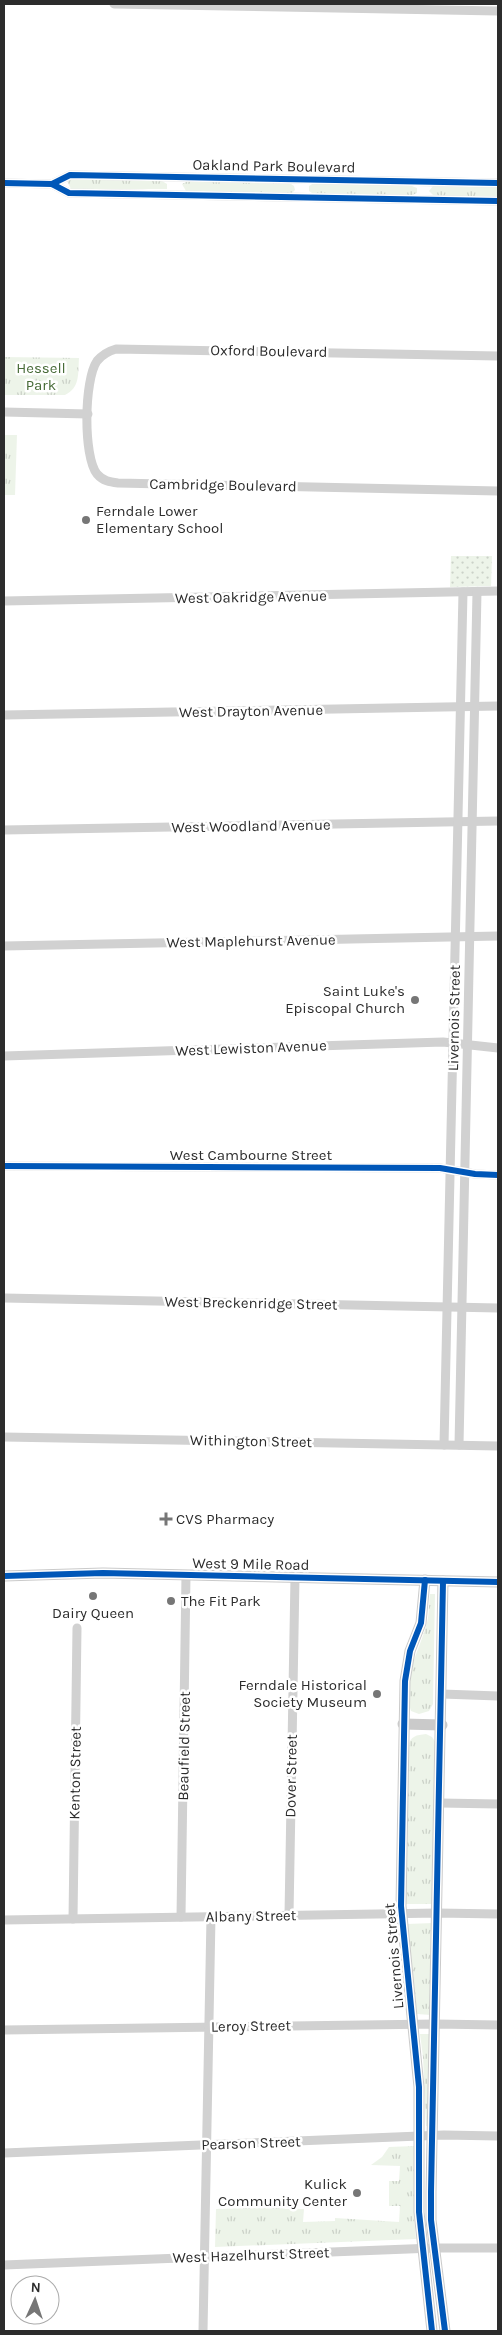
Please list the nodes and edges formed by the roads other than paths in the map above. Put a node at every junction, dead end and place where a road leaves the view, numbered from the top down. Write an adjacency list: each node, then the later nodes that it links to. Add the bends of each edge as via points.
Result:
1 (114, 4): 2 (street)
2 (180, 4): 3 (street)
3 (304, 6): 4 (street)
4 (428, 7): 5 (street)
5 (498, 11)
6 (174, 177): 7 (street, Oakland Park Boulevard); 11 (street, Oakland Park Boulevard, via 70,175); 12 (street, Oakland Park Boulevard)
7 (300, 179): 8 (street, Oakland Park Boulevard); 13 (street, Oakland Park Boulevard)
8 (424, 182): 10 (street, Oakland Park Boulevard); 14 (street)
9 (4, 183): 11 (street, Oakland Park Boulevard)
10 (498, 183)
11 (52, 184): 12 (street, Oakland Park Boulevard, via 69,193)
12 (173, 195): 13 (street, Oakland Park Boulevard)
13 (300, 198): 14 (street, Oakland Park Boulevard)
14 (424, 200): 15 (street, Oakland Park Boulevard)
15 (498, 201)
16 (498, 356): 18 (street, Oxford Boulevard, via 116,349 101,357 95,366)
17 (4, 412): 18 (street)
18 (88, 414): 19 (street, Cambridge Boulevard, via 88,455 97,474 106,481)
19 (498, 491)
20 (463, 592): 21 (street, West Oakridge Avenue); 23 (street, West Oakridge Avenue); 24 (street, Livernois Street)
21 (478, 592): 22 (street, West Oakridge Avenue); 25 (street, Livernois Street)
22 (498, 592)
23 (4, 601)
24 (461, 706): 25 (street, West Drayton Avenue); 27 (street, West Drayton Avenue); 29 (street, Livernois Street)
25 (476, 706): 26 (street, West Drayton Avenue); 30 (street, Livernois Street)
26 (498, 706)
27 (4, 715)
28 (498, 821): 30 (street, West Woodland Avenue)
29 (458, 822): 30 (street, West Woodland Avenue); 31 (street, West Woodland Avenue); 33 (street, Livernois Street)
30 (473, 822): 34 (street, Livernois Street)
31 (4, 830)
32 (498, 936): 34 (street, West Maplehurst Avenue)
33 (456, 937): 34 (street, West Maplehurst Avenue); 35 (street, West Maplehurst Avenue); 36 (street, Livernois Street)
34 (470, 937): 37 (street, Livernois Street)
35 (4, 946)
36 (454, 1044): 37 (street, West Lewiston Avenue); 39 (street, West Lewiston Avenue); 41 (street, Livernois Street)
37 (468, 1046): 38 (street, West Lewiston Avenue); 42 (street, Livernois Street)
38 (498, 1048)
39 (4, 1056)
40 (4, 1166): 41 (street, West Cambourne Street)
41 (451, 1170): 42 (street, West Cambourne Street); 45 (street, Livernois Street)
42 (465, 1173): 43 (street, West Cambourne Street); 46 (street, Livernois Street)
43 (498, 1175)
44 (4, 1298): 45 (street, West Breckenridge Street)
45 (448, 1307): 46 (street, West Breckenridge Street); 49 (street, Livernois Street)
46 (462, 1307): 47 (street, West Breckenridge Street); 50 (street, Livernois Street)
47 (498, 1308)
48 (4, 1437): 49 (street, Withington Street)
49 (444, 1445): 50 (street, Withington Street)
50 (458, 1445): 51 (street, Withington Street)
51 (498, 1446)
52 (186, 1575): 53 (street, West 9 Mile Road, via 93,1573); 54 (street, West 9 Mile Road); 69 (street, Beaufield Street)
53 (4, 1576)
54 (295, 1577): 55 (street, West 9 Mile Road); 68 (street, Dover Street)
55 (425, 1580): 56 (street, West 9 Mile Road); 61 (street, Livernois Street, via 421,1622 407,1664)
56 (444, 1580): 57 (street, West 9 Mile Road); 59 (street)
57 (498, 1582)
58 (77, 1628): 71 (street, Kenton Street)
59 (442, 1694): 60 (street); 62 (street)
60 (498, 1696)
61 (403, 1724): 62 (street); 66 (street, Livernois Street)
62 (442, 1725): 63 (street)
63 (440, 1803): 64 (street); 65 (street)
64 (498, 1804)
65 (438, 1913): 66 (street, Albany Street); 67 (street, Albany Street); 74 (street)
66 (401, 1914): 68 (street, Albany Street); 73 (street, Livernois Street)
67 (498, 1914)
68 (289, 1915): 70 (street, Albany Street)
69 (181, 1917): 70 (street, Albany Street); 71 (street, Albany Street)
70 (211, 1917): 76 (street)
71 (73, 1919): 72 (street, Albany Street)
72 (4, 1920)
73 (413, 2024): 74 (street, Leroy Street); 76 (street, Leroy Street); 78 (street, Livernois Street, via 419,2087)
74 (436, 2024): 75 (street, Leroy Street); 79 (street)
75 (498, 2025)
76 (209, 2027): 77 (street, Leroy Street); 81 (street)
77 (4, 2030)
78 (419, 2136): 79 (street, Pearson Street); 81 (street, Pearson Street); 83 (street, Livernois Street)
79 (433, 2136): 80 (street, Pearson Street); 84 (street)
80 (498, 2136)
81 (207, 2145): 82 (street, Pearson Street); 86 (street)
82 (4, 2153)
83 (422, 2248): 84 (street, West Hazelhurst Street); 86 (street, West Hazelhurst Street); 89 (street, Livernois Street)
84 (434, 2248): 85 (street, West Hazelhurst Street); 90 (street)
85 (498, 2248)
86 (205, 2257): 87 (street, West Hazelhurst Street); 88 (street)
87 (4, 2265)
88 (203, 2331)
89 (432, 2331)
90 (445, 2331)

